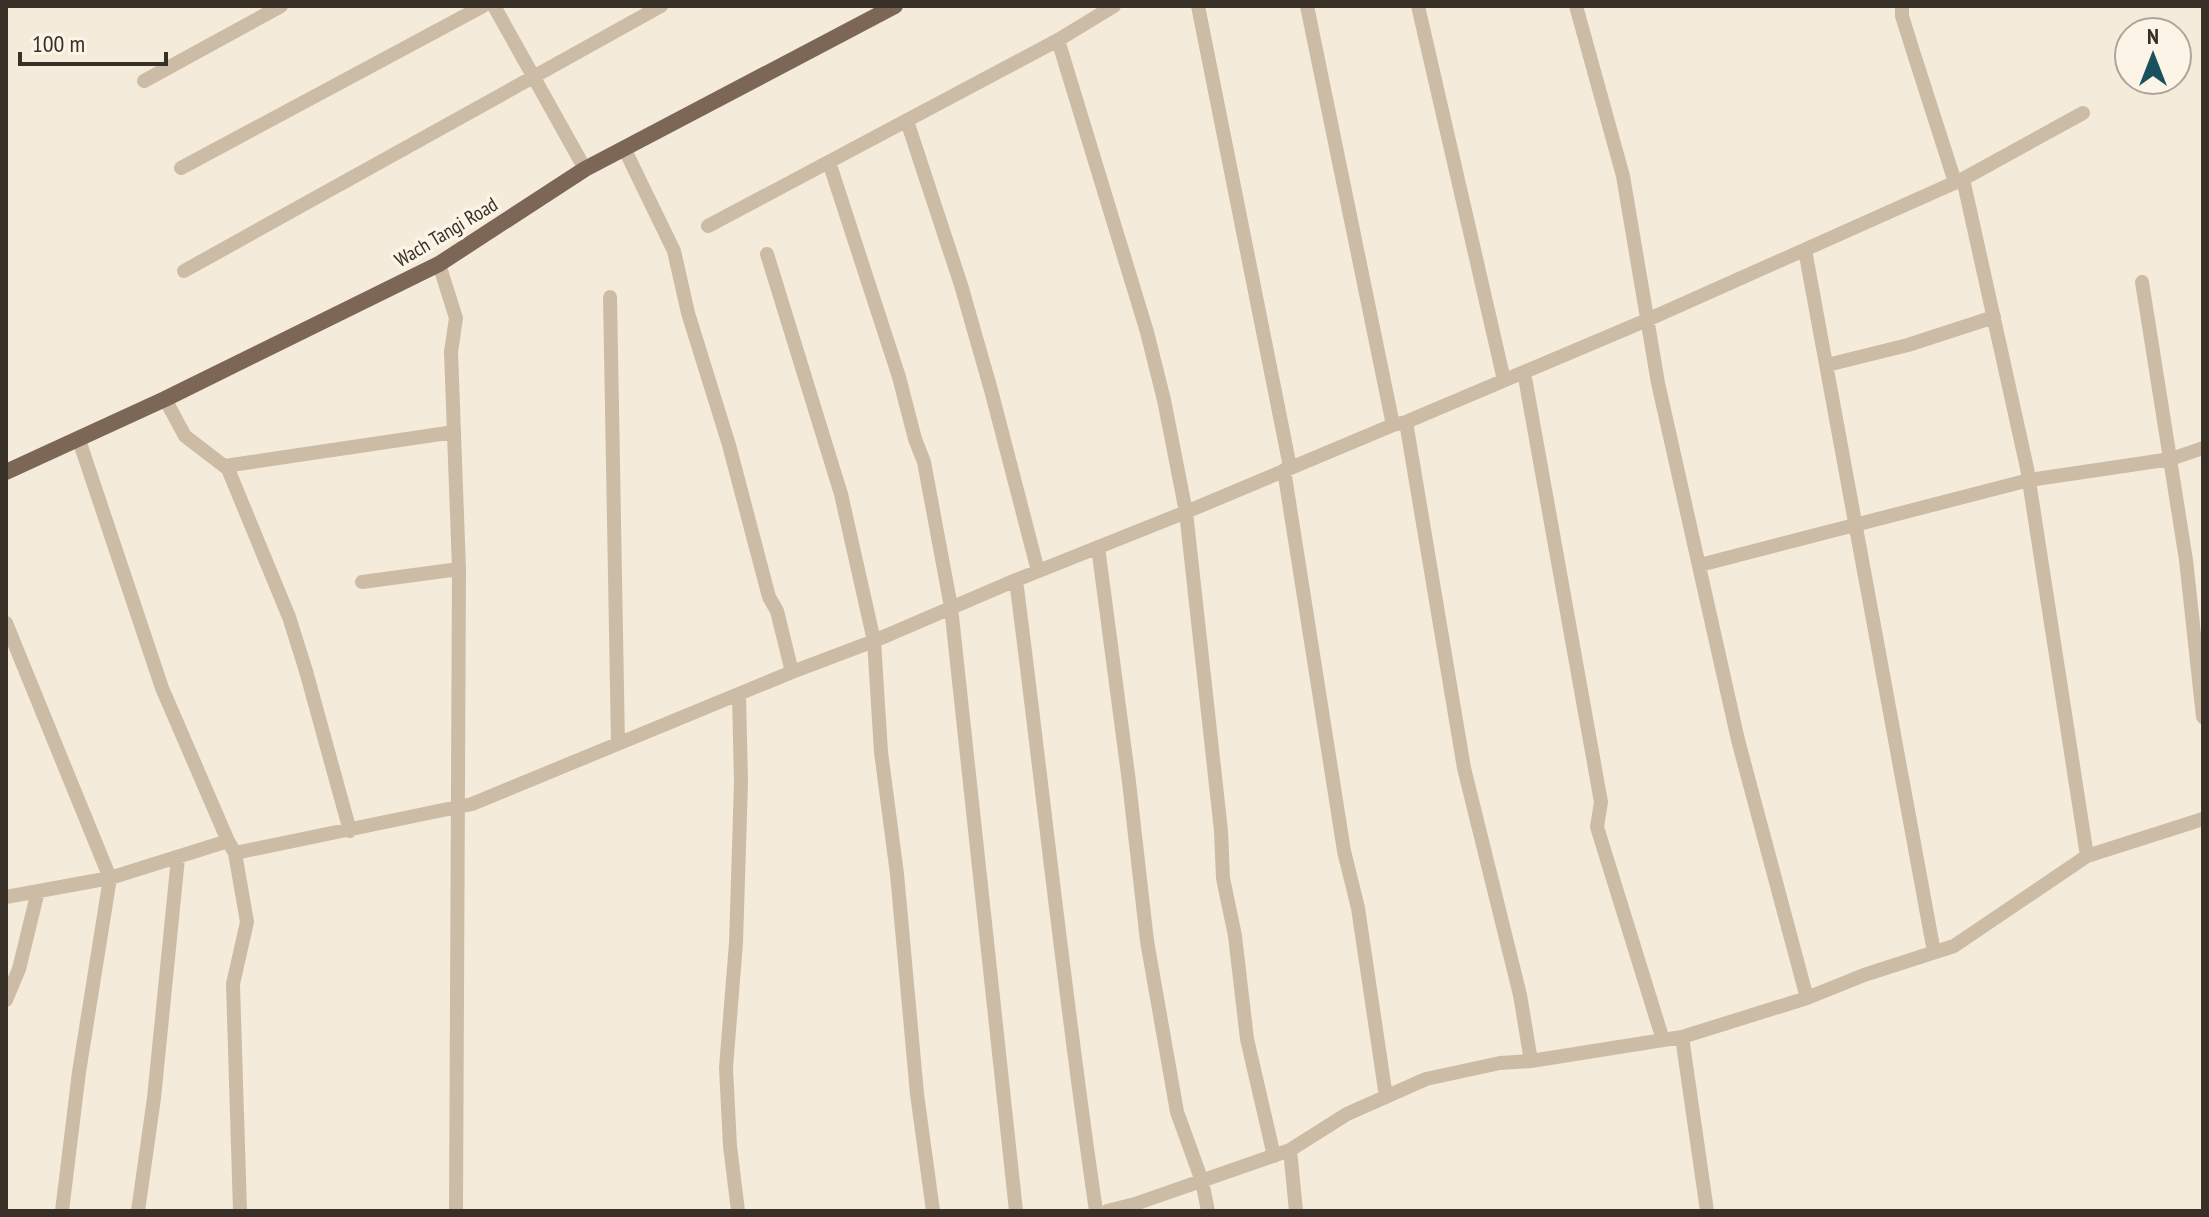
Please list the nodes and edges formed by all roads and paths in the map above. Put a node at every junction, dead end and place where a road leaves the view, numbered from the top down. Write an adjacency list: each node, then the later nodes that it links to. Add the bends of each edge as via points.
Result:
1 (281, 6): 14 (street)
2 (483, 6): 19 (street)
3 (494, 6): 13 (street)
4 (661, 6): 13 (street)
5 (895, 6): 17 (main road, Wach Tangi Road)
6 (1114, 6): 12 (street)
7 (1198, 6): 41 (street)
8 (1307, 6): 35 (street)
9 (1418, 6): 33 (street)
10 (1576, 6): 30 (street, via 1623,176)
11 (1902, 6): 21 (street)
12 (1058, 40): 16 (street); 44 (street, via 1147,332)
13 (533, 77): 20 (street); 26 (street)
14 (144, 81)
15 (2083, 113): 21 (street)
16 (907, 121): 18 (street); 49 (street, via 966,300)
17 (624, 148): 20 (main road, Wach Tangi Road); 55 (street, via 674,251)
18 (829, 162): 22 (street); 52 (street, via 924,462)
19 (181, 168)
20 (585, 169): 25 (main road, Wach Tangi Road)
21 (1959, 180): 23 (street); 29 (street)
22 (708, 226)
23 (1805, 250): 30 (street); 31 (street)
24 (767, 254): 54 (street, via 841,494)
25 (439, 264): 34 (main road, Wach Tangi Road); 36 (street, via 456,318 451,352)
26 (184, 271)
27 (2142, 282): 39 (street)
28 (610, 297): 58 (street)
29 (1994, 317): 31 (street); 43 (street)
30 (1647, 320): 32 (street); 47 (street)
31 (1827, 365): 45 (street)
32 (1524, 372): 33 (street); 72 (street, via 1601,802 1597,827)
33 (1504, 380): 35 (street)
34 (165, 399): 37 (main road, Wach Tangi Road); 40 (street, via 185,436)
35 (1400, 423): 41 (street); 73 (street, via 1464,768)
36 (454, 432): 40 (street); 48 (street)
37 (79, 440): 42 (main road, Wach Tangi Road); 62 (street, via 162,688)
38 (2203, 448): 39 (street)
39 (2171, 459): 43 (street); 57 (street)
40 (225, 466): 61 (street, via 289,617)
41 (1287, 468): 44 (street); 74 (street)
42 (6, 472)
43 (2029, 480): 45 (street); 63 (street)
44 (1186, 512): 46 (street); 76 (street, via 1223,878 1247,1039)
45 (1856, 524): 47 (street); 68 (street)
46 (1098, 547): 49 (street); 77 (street, via 1147,941 1177,1112)
47 (1700, 565): 69 (street, via 1738,740)
48 (459, 569): 51 (street); 59 (street)
49 (1038, 571): 50 (street)
50 (1016, 580): 52 (street); 86 (street)
51 (362, 582)
52 (951, 607): 54 (street); 85 (street)
53 (6, 623): 65 (street)
54 (874, 641): 55 (street); 84 (street, via 881,752)
55 (792, 672): 56 (street)
56 (739, 694): 58 (street); 83 (street, via 736,943 726,1068)
57 (2203, 717)
58 (618, 744): 59 (street)
59 (458, 807): 61 (street); 82 (street)
60 (2203, 819): 63 (street)
61 (350, 831): 62 (street)
62 (231, 847): 64 (street); 81 (street, via 247,922 233,984)
63 (2087, 856): 68 (street, via 1954,946)
64 (178, 858): 65 (street); 80 (street)
65 (110, 878): 66 (street); 79 (street)
66 (38, 891): 67 (street); 70 (street)
67 (6, 897)
68 (1934, 952): 69 (street)
69 (1807, 998): 71 (street)
70 (6, 1000)
71 (1682, 1037): 72 (street); 90 (street)
72 (1663, 1040): 73 (street)
73 (1531, 1061): 74 (street, via 1426,1079)
74 (1386, 1097): 75 (street)
75 (1290, 1150): 76 (street); 89 (street)
76 (1274, 1156): 77 (street)
77 (1202, 1181): 78 (street); 88 (street)
78 (1135, 1208): 87 (street)
79 (62, 1211)
80 (138, 1211)
81 (240, 1211)
82 (456, 1211)
83 (738, 1211)
84 (933, 1211)
85 (1016, 1211)
86 (1096, 1211)
87 (1107, 1211)
88 (1208, 1211)
89 (1296, 1211)
90 (1707, 1211)

